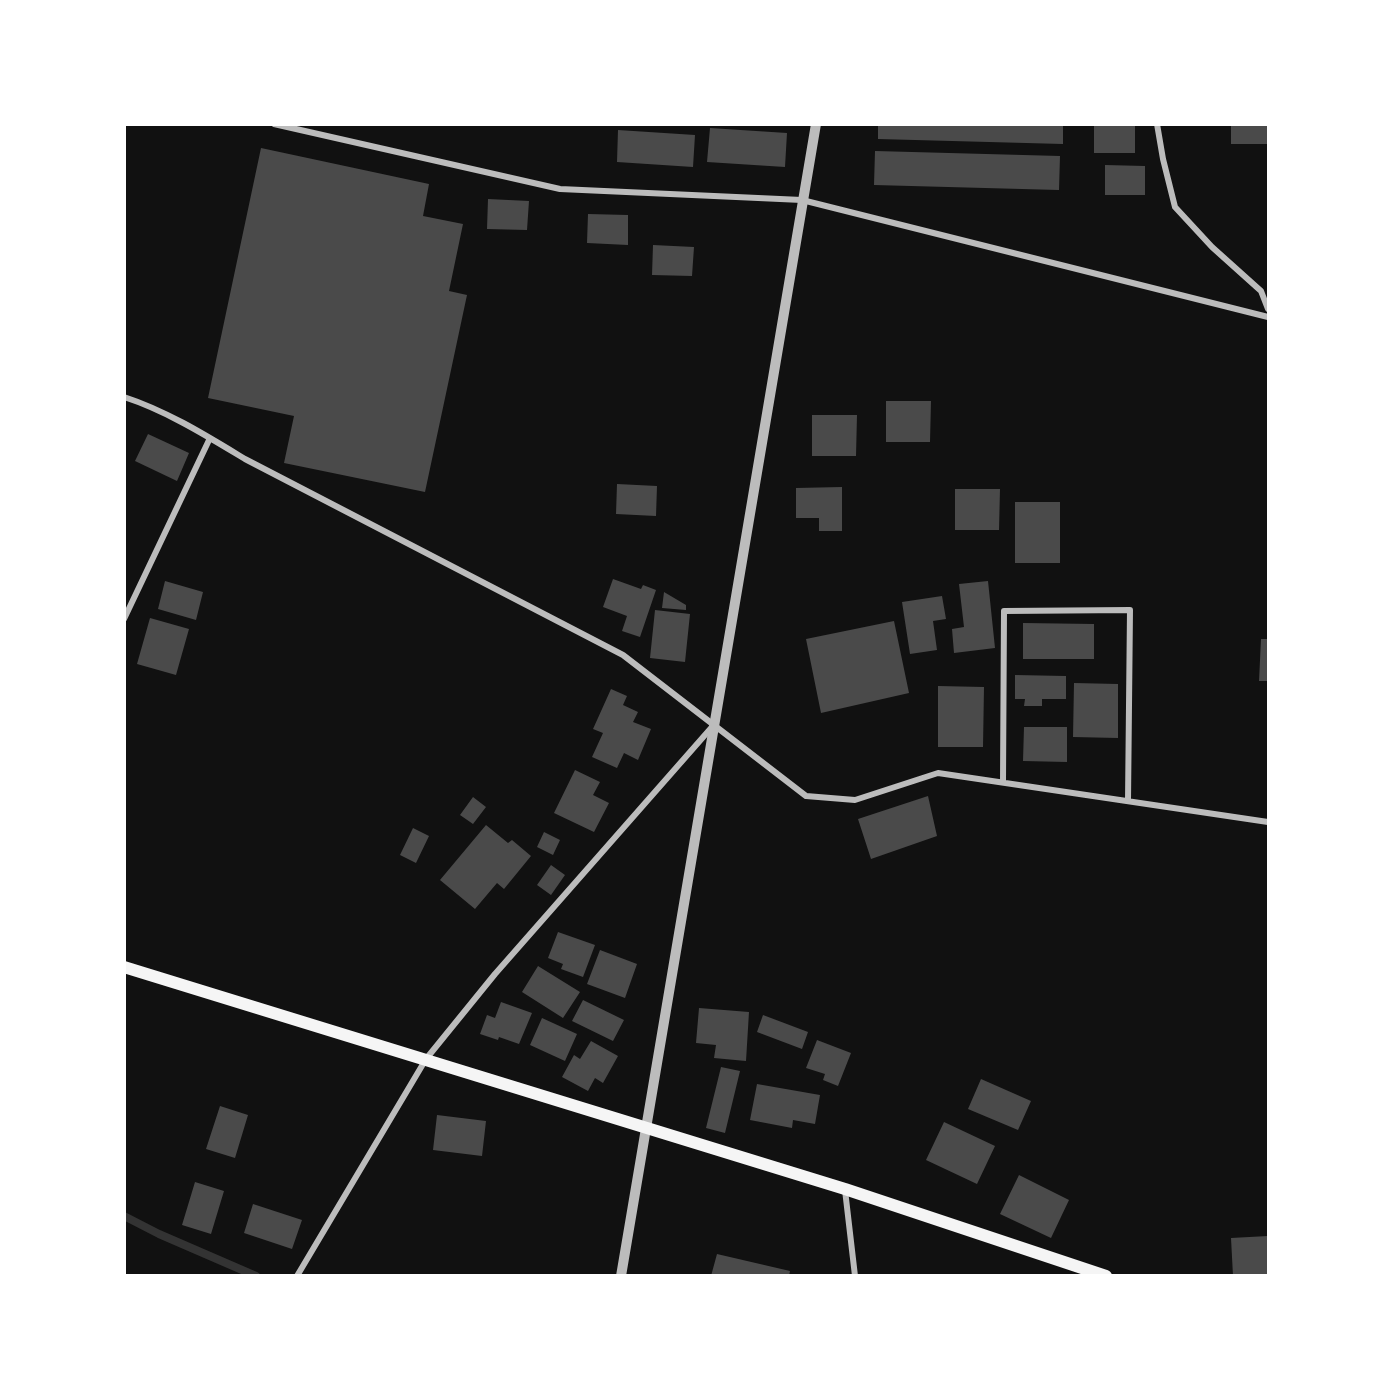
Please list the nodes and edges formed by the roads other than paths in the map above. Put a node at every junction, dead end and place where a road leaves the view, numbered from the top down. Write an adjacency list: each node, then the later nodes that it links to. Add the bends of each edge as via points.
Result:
1 (274, 124): 4 (street, via 560,189)
2 (816, 124): 4 (street)
3 (1157, 124): 5 (street, via 1175,207 1261,291)
4 (802, 200): 6 (street); 10 (street)
5 (1269, 309)
6 (1269, 317)
7 (124, 397): 8 (street)
8 (210, 438): 9 (street); 10 (street, via 623,655)
9 (124, 619)
10 (714, 725): 11 (street, via 806,796 855,800 938,773); 15 (street, via 495,974); 16 (street)
11 (1003, 782): 12 (street); 12 (street, via 1004,611 1130,610)
12 (1128, 801): 13 (street)
13 (1269, 822)
14 (124, 967): 15 (main road)
15 (426, 1059): 16 (main road); 18 (street)
16 (644, 1128): 17 (main road); 19 (street)
17 (845, 1189): 20 (street); 21 (main road)
18 (297, 1275)
19 (621, 1275)
20 (855, 1275)
21 (1106, 1275)

